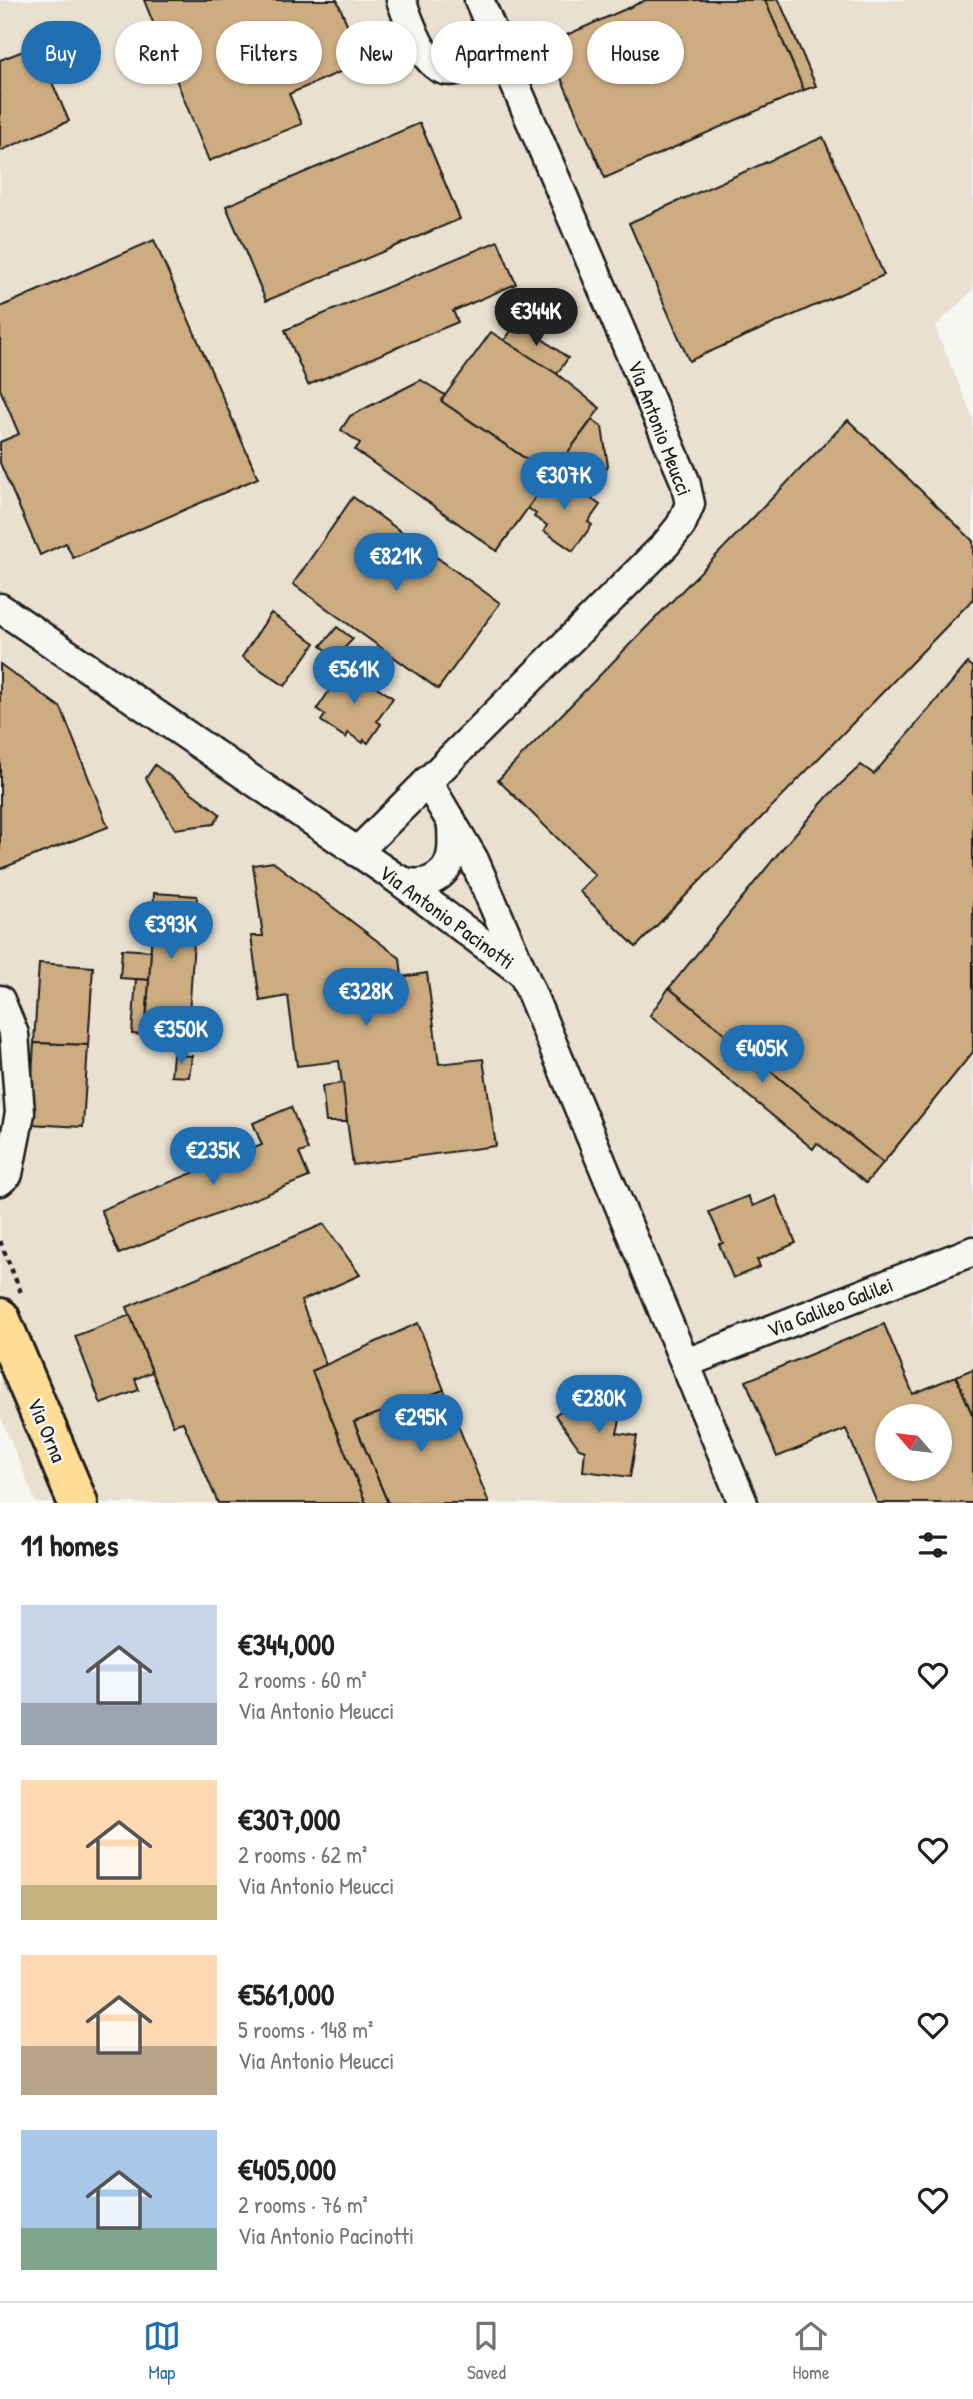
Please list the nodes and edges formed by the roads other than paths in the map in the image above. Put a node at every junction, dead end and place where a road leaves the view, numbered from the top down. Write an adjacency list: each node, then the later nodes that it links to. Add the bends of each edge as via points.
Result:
1 (401, 0): 4 (street)
2 (479, 0): 3 (street, Via Antonio Meucci)
3 (488, 21)
4 (431, 62)
5 (516, 84): 7 (street, Via Antonio Meucci, via 685,481 690,504 666,544)
6 (0, 608): 9 (street, Via Antonio Pacinotti)
7 (427, 781): 8 (street); 9 (street, Via Antonio Meucci)
8 (452, 822): 10 (street, via 452,852 440,875 417,884); 11 (street, via 474,860)
9 (357, 852): 10 (street, Via Antonio Pacinotti)
10 (393, 876): 11 (street, Via Antonio Pacinotti)
11 (523, 973): 16 (street, Via Antonio Pacinotti)
12 (0, 1000): 13 (street, via 14,1034 20,1113 8,1174)
13 (0, 1181)
14 (973, 1251): 16 (street, Via Galileo Galilei)
15 (0, 1318): 17 (main road, Via Orna)
16 (686, 1363): 18 (street, Via Antonio Pacinotti)
17 (78, 1503)
18 (743, 1503)

